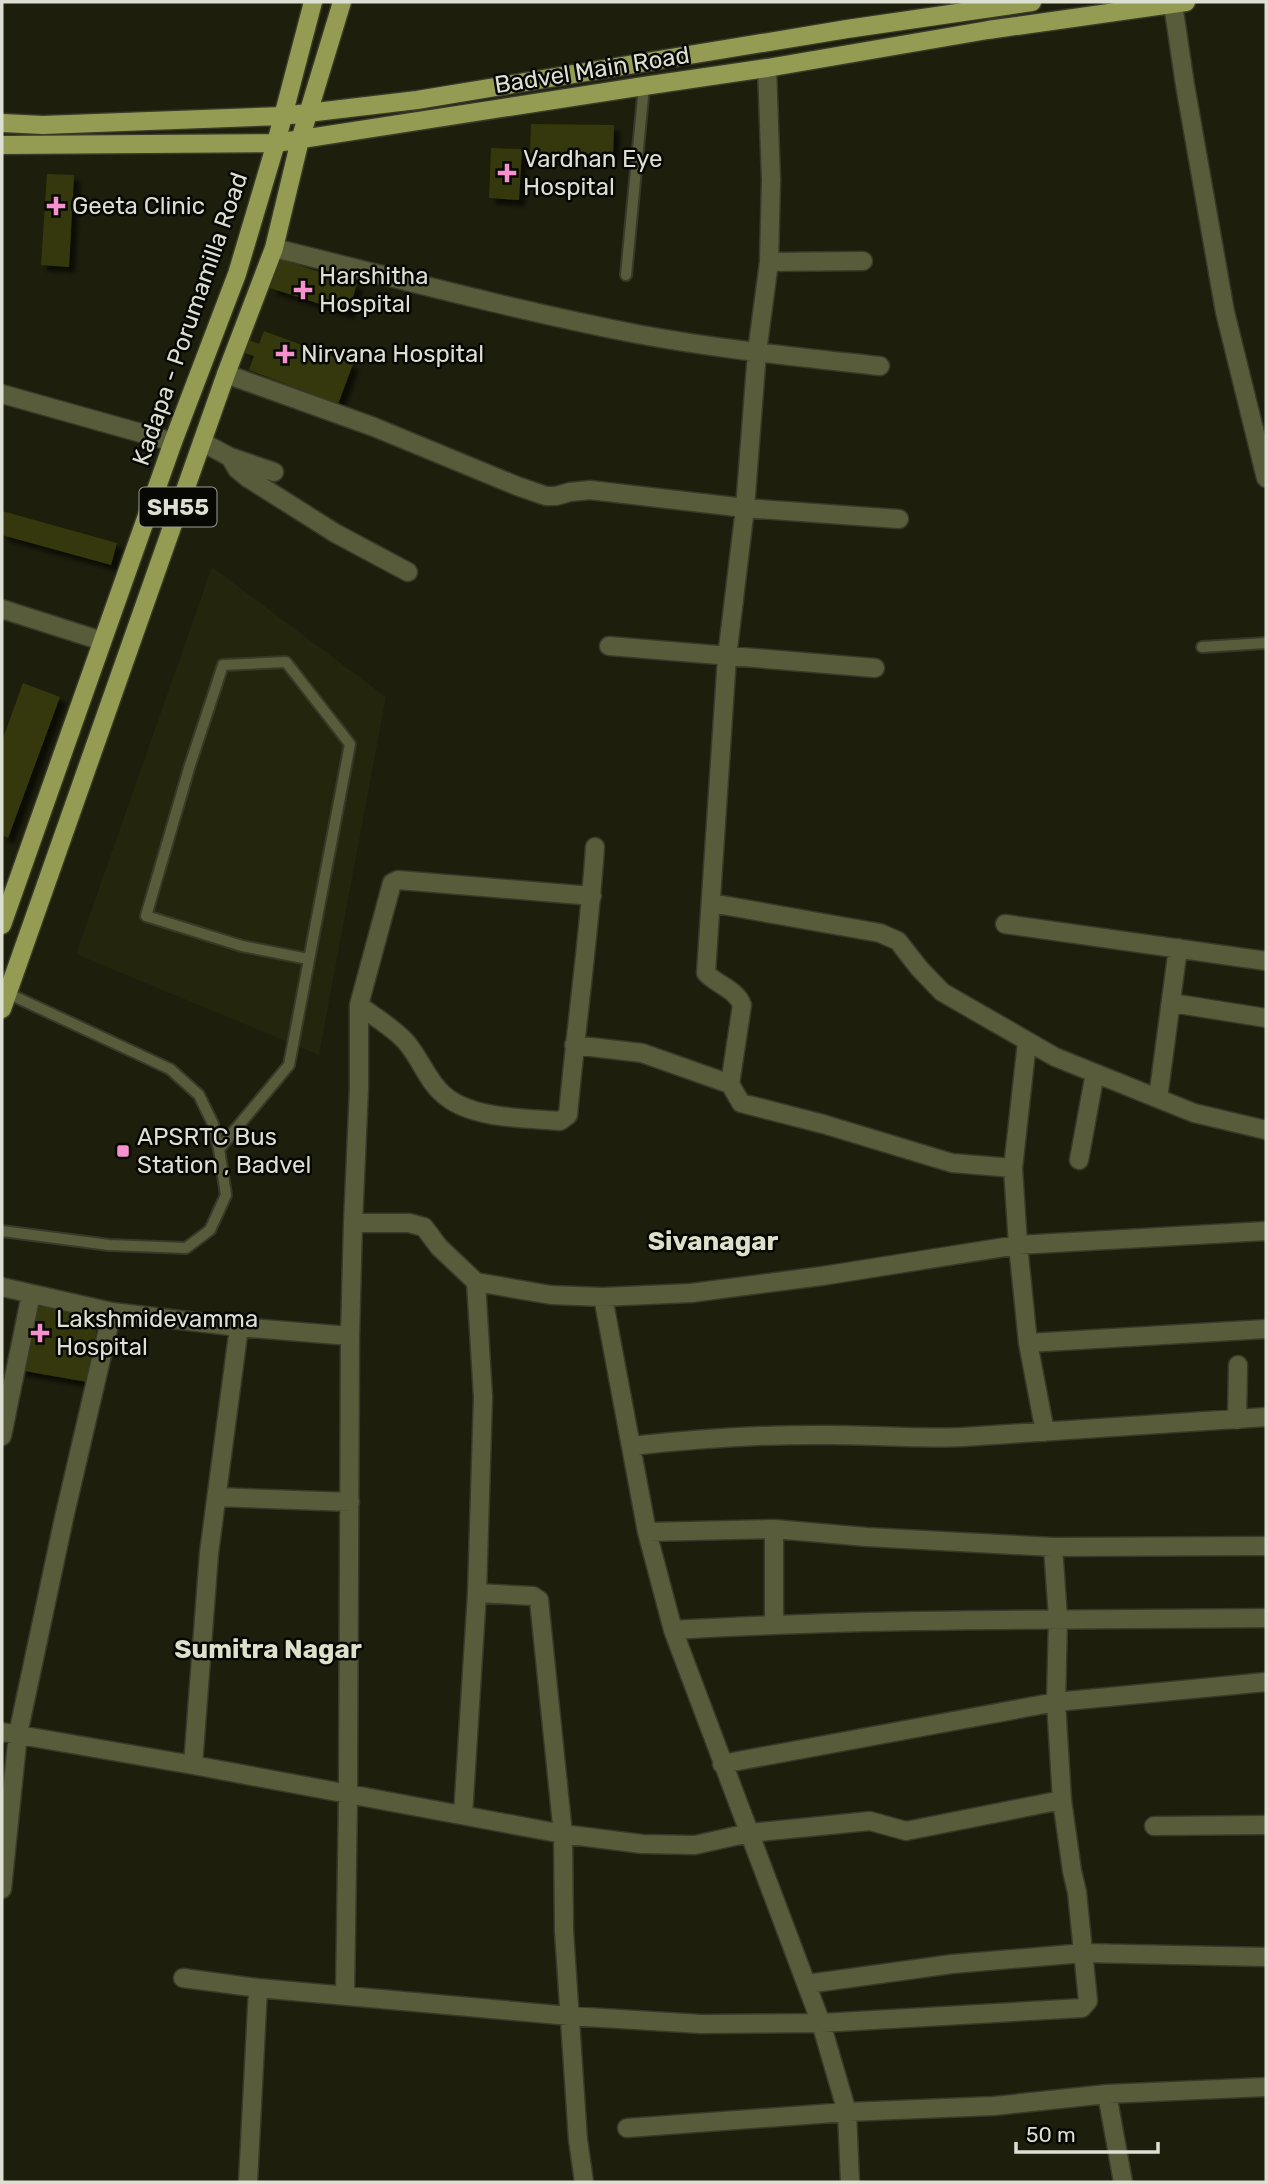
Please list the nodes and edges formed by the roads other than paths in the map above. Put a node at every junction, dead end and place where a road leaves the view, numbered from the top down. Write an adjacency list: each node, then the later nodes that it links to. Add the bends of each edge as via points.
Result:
1 (313, 2): 9 (main road, Kadapa - Porumamilla Road)
2 (342, 2): 8 (main road, SH55)
3 (1032, 2): 5 (main road, Badvel Main Road)
4 (1179, 3): 6 (main road, Badvel Main Road); 26 (street, via 1185,85 1225,312)
5 (977, 6): 8 (main road, Badvel Main Road, via 417,100)
6 (767, 68): 7 (main road, Badvel Main Road); 16 (street)
7 (644, 86): 11 (main road, Badvel Main Road); 17 (lane)
8 (309, 113): 9 (main road, Badvel Main Road); 11 (main road, SH55)
9 (282, 116): 10 (main road, Badvel Main Road); 12 (main road, Kadapa - Porumamilla Road)
10 (2, 123)
11 (300, 140): 12 (main road, Badvel Main Road); 14 (main road, SH55)
12 (276, 144): 13 (main road, Badvel Main Road); 22 (main road, Kadapa - Porumamilla Road, via 237,274)
13 (2, 145)
14 (274, 248): 18 (street, via 626,331); 20 (main road, SH55)
15 (863, 261): 16 (street)
16 (769, 262): 18 (street)
17 (626, 275)
18 (757, 352): 19 (street); 27 (street)
19 (880, 366)
20 (226, 374): 23 (main road, SH55); 27 (street, via 546,496 590,490)
21 (2, 394): 22 (street)
22 (173, 442): 31 (main road, Kadapa - Porumamilla Road)
23 (202, 442): 24 (street); 45 (main road, SH55)
24 (230, 457): 25 (street); 29 (street, via 248,478)
25 (274, 472)
26 (1266, 478)
27 (744, 508): 28 (street); 35 (street)
28 (899, 519)
29 (408, 572)
30 (2, 609): 31 (street)
31 (102, 641): 41 (main road, Kadapa - Porumamilla Road)
32 (1266, 643): 34 (lane)
33 (609, 646): 35 (street)
34 (1202, 647)
35 (727, 657): 36 (street); 39 (street)
36 (875, 668)
37 (595, 848): 38 (street)
38 (592, 897): 47 (street, via 398,880 392,883); 50 (street)
39 (711, 903): 49 (street, via 880,933 898,941 942,992); 52 (street, via 706,973 738,996 742,1005)
40 (1005, 924): 42 (street)
41 (2, 925)
42 (1178, 948): 44 (street); 46 (street)
43 (308, 959): 43 (lane, via 350,744 286,662 223,665 146,916 242,946); 55 (lane, via 289,1065)
44 (1266, 961)
45 (5, 1001): 55 (lane, via 170,1069 199,1095)
46 (1172, 1003): 48 (street); 53 (street)
47 (359, 1005): 50 (street, via 406,1042 446,1097 488,1114 560,1121 568,1115); 58 (street)
48 (1266, 1018)
49 (1027, 1042): 51 (street); 57 (street)
50 (574, 1045): 52 (street, via 642,1053)
51 (1096, 1073): 53 (street); 56 (street)
52 (730, 1084): 57 (street, via 741,1102 952,1163)
53 (1158, 1098): 54 (street, via 1194,1113)
54 (1266, 1130)
55 (219, 1149): 59 (lane, via 226,1195 210,1230 186,1248 109,1245)
56 (1079, 1160)
57 (1013, 1168): 61 (street)
58 (353, 1223): 62 (street, via 424,1227); 69 (street)
59 (2, 1231)
60 (1266, 1231): 61 (street)
61 (1018, 1245): 65 (street, via 691,1293); 70 (street)
62 (476, 1282): 65 (street, via 551,1295); 83 (street, via 483,1397)
63 (2, 1287): 64 (street)
64 (31, 1294): 66 (street); 75 (street)
65 (603, 1297): 76 (street)
66 (112, 1312): 67 (street); 90 (street)
67 (239, 1327): 69 (street); 77 (street)
68 (1266, 1329): 70 (street)
69 (350, 1336): 78 (street)
70 (1028, 1343): 74 (street)
71 (1238, 1364): 73 (street)
72 (1266, 1418): 73 (street)
73 (1237, 1420): 74 (street)
74 (1045, 1432): 76 (street, via 926,1439 829,1435)
75 (2, 1436)
76 (631, 1446): 80 (street)
77 (216, 1497): 78 (street); 91 (street)
78 (350, 1502): 93 (street)
79 (774, 1529): 80 (street); 82 (street); 86 (street)
80 (647, 1532): 87 (street)
81 (1266, 1546): 82 (street)
82 (1053, 1547): 84 (street)
83 (477, 1593): 95 (street); 98 (street, via 539,1600)
84 (1058, 1618): 85 (street); 86 (street); 89 (street)
85 (1266, 1619)
86 (774, 1624): 87 (street)
87 (673, 1630): 92 (street)
88 (1266, 1682): 89 (street)
89 (1056, 1702): 92 (street); 94 (street)
90 (10, 1733): 91 (street); 100 (street)
91 (193, 1765): 93 (street)
92 (723, 1765): 99 (street)
93 (348, 1795): 95 (street); 106 (street)
94 (1062, 1800): 99 (street, via 906,1831 870,1821); 101 (street)
95 (463, 1815): 98 (street)
96 (1266, 1825): 97 (street)
97 (1154, 1826)
98 (563, 1833): 99 (street, via 642,1844 695,1844); 107 (street)
99 (749, 1833): 104 (street)
100 (2, 1889)
101 (1084, 1953): 102 (street); 104 (street, via 952,1964); 108 (street, via 1088,2001 1082,2008)
102 (1266, 1957)
103 (183, 1978): 105 (street)
104 (807, 1984): 108 (street)
105 (258, 1988): 106 (street); 113 (street)
106 (345, 1996): 107 (street)
107 (570, 2016): 108 (street, via 701,2024); 114 (street)
108 (821, 2023): 111 (street)
109 (1266, 2087): 110 (street)
110 (1107, 2094): 111 (street, via 994,2106); 116 (street)
111 (847, 2112): 112 (street); 115 (street)
112 (627, 2128)
113 (248, 2182)
114 (584, 2182)
115 (850, 2182)
116 (1123, 2182)

